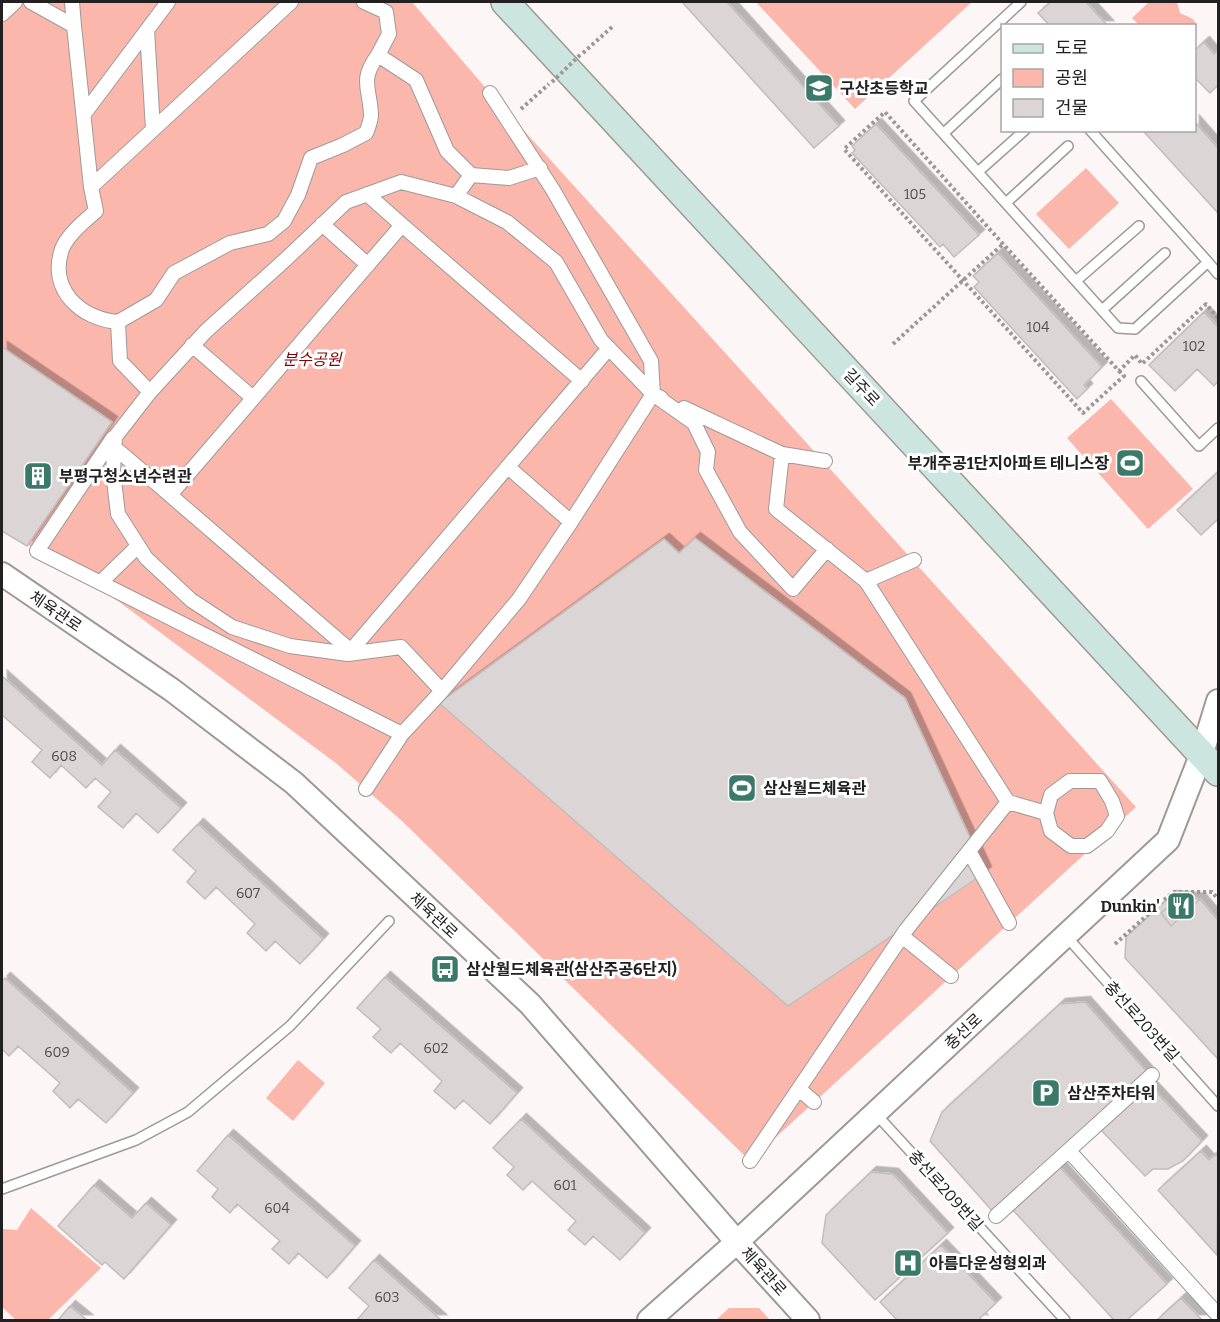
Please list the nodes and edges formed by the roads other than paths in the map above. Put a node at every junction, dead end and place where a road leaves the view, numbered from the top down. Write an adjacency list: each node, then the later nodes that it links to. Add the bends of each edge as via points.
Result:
1 (15, 2): 9 (street)
2 (31, 2): 11 (street)
3 (72, 2): 11 (street)
4 (168, 2): 12 (street)
5 (291, 2): 18 (street)
6 (364, 2): 14 (street, via 386,12 389,34)
7 (505, 2): 64 (main road, 길주로)
8 (1021, 2): 10 (lane)
9 (2, 14)
10 (995, 25): 13 (lane); 21 (lane, via 914,100)
11 (74, 26): 17 (street)
12 (147, 30): 17 (street); 18 (street)
13 (1001, 32)
14 (378, 55): 25 (street, via 416,80 447,151); 39 (street, via 368,68 366,87 371,116 366,134 311,158 284,221 268,234 230,243 174,273 156,300)
15 (1001, 80): 21 (lane)
16 (490, 93): 23 (street)
17 (84, 114): 26 (street)
18 (153, 129): 26 (street)
19 (1022, 132): 24 (lane)
20 (1092, 132): 34 (lane)
21 (944, 133): 24 (lane)
22 (1068, 146): 29 (lane)
23 (540, 168): 25 (street, via 509,178); 45 (street, via 651,361)
24 (979, 171): 29 (lane)
25 (471, 175): 28 (street)
26 (91, 187): 39 (street, via 96,211 63,248 58,272 69,299 87,315)
27 (368, 194): 28 (street, via 401,182); 30 (street, via 346,202); 31 (street)
28 (456, 196): 41 (street, via 507,222 556,262)
29 (1006, 202): 37 (lane)
30 (322, 225): 35 (street); 40 (street)
31 (402, 225): 35 (street); 42 (street)
32 (1138, 226): 37 (lane)
33 (1165, 253): 38 (lane)
34 (1208, 262): 36 (lane); 38 (lane, via 1135,330 1118,328)
35 (368, 265): 46 (street)
36 (1218, 274)
37 (1077, 280): 38 (lane)
38 (1102, 310)
39 (118, 322): 44 (street, via 120,361)
40 (192, 345): 44 (street); 46 (street)
41 (609, 348): 42 (street); 45 (street)
42 (582, 381): 51 (street)
43 (1141, 381): 47 (lane, via 1199,446)
44 (150, 392): 48 (street)
45 (653, 394): 49 (street); 53 (street); 55 (street, via 694,423 708,452 706,470 740,532 793,590)
46 (253, 399): 52 (street)
47 (1218, 428)
48 (114, 442): 52 (street); 54 (street, via 118,514); 59 (street, via 37,551)
49 (782, 453): 50 (street); 55 (street, via 776,509)
50 (825, 461)
51 (508, 468): 53 (street); 60 (street)
52 (170, 495): 60 (street)
53 (571, 522): 61 (street, via 519,599)
54 (138, 546): 59 (street); 60 (street, via 191,600 232,627 290,646)
55 (827, 549): 58 (street)
56 (914, 560): 58 (street)
57 (2, 573): 83 (street, 체육관로, via 172,690 294,783 530,1004)
58 (866, 581): 66 (street)
59 (101, 582): 63 (street)
60 (350, 653): 61 (street, via 401,648)
61 (442, 692): 63 (street)
62 (1218, 701): 64 (street, 충선로)
63 (402, 734): 65 (street)
64 (1213, 754): 72 (street, 충선로, via 1168,840)
65 (366, 789)
66 (1008, 802): 67 (street); 68 (street)
67 (1046, 813): 67 (street, via 1051,795 1070,781 1100,782 1117,816 1107,831 1087,846 1071,846 1051,831)
68 (969, 851): 70 (street); 71 (street)
69 (389, 921): 81 (lane, via 290,1026 188,1112 136,1140)
70 (1009, 923)
71 (902, 936): 73 (street); 75 (street)
72 (1065, 936): 77 (lane, 충선로203번길); 78 (street, 충선로)
73 (951, 976)
74 (1152, 1075): 79 (street)
75 (799, 1089): 76 (street); 80 (street)
76 (814, 1102)
77 (1218, 1106)
78 (875, 1113): 83 (street, 충선로); 87 (lane, 충선로209번길)
79 (1069, 1151): 82 (street); 84 (street)
80 (750, 1161)
81 (2, 1189)
82 (996, 1216)
83 (737, 1242): 85 (street, 충선로); 86 (street, 체육관로)
84 (1218, 1315)
85 (649, 1320)
86 (808, 1320)
87 (1065, 1320)

